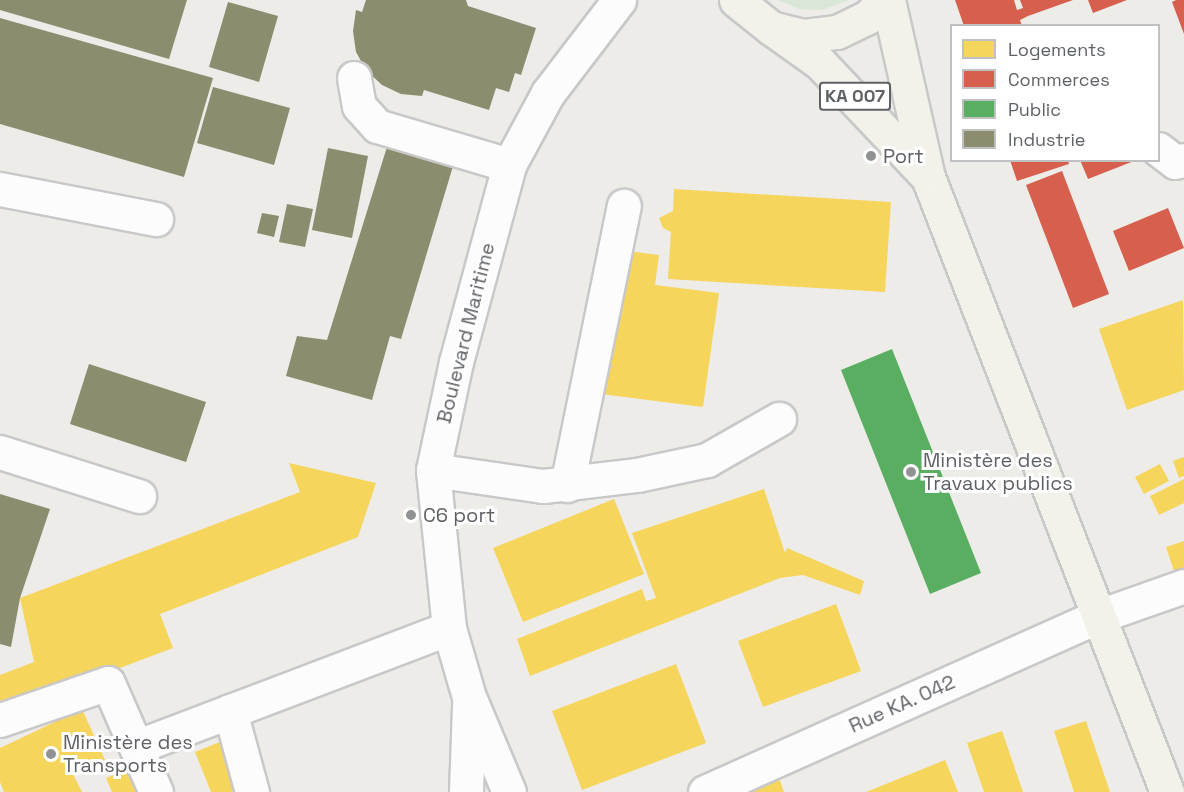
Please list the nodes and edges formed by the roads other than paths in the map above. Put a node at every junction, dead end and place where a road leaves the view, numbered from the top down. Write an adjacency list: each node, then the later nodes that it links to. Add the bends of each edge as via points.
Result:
1 (619, 0): 8 (street, Boulevard Maritime, via 548,93)
2 (736, 0): 4 (main road)
3 (886, 0): 4 (main road, via 868,17 837,32 804,36); 9 (main road, KA 007)
4 (771, 28): 9 (main road, KA 007, via 828,70)
5 (354, 78): 8 (street, via 359,105 377,126)
6 (1160, 151): 7 (street, via 1174,162)
7 (1184, 160)
8 (509, 165): 15 (street, Boulevard Maritime, via 456,362)
9 (928, 177): 19 (main road, KA 007)
10 (0, 189): 12 (street)
11 (624, 206): 16 (street)
12 (156, 219)
13 (779, 418): 16 (street, via 707,460)
14 (0, 452): 17 (street)
15 (433, 470): 16 (street, via 543,486); 20 (street, Boulevard Maritime)
16 (567, 485)
17 (139, 496)
18 (1184, 586): 19 (street, Rue KA. 042)
19 (1099, 616): 29 (street, Rue KA. 042); 30 (main road, KA 007)
20 (449, 628): 21 (street, Boulevard Maritime); 22 (street)
21 (469, 697): 27 (street, Boulevard Maritime); 28 (street, Boulevard Maritime)
22 (230, 711): 24 (street); 26 (street)
23 (0, 720): 24 (street, via 108,683)
24 (136, 747): 25 (street)
25 (156, 792)
26 (252, 792)
27 (466, 792)
28 (509, 792)
29 (705, 792)
30 (1167, 792)

